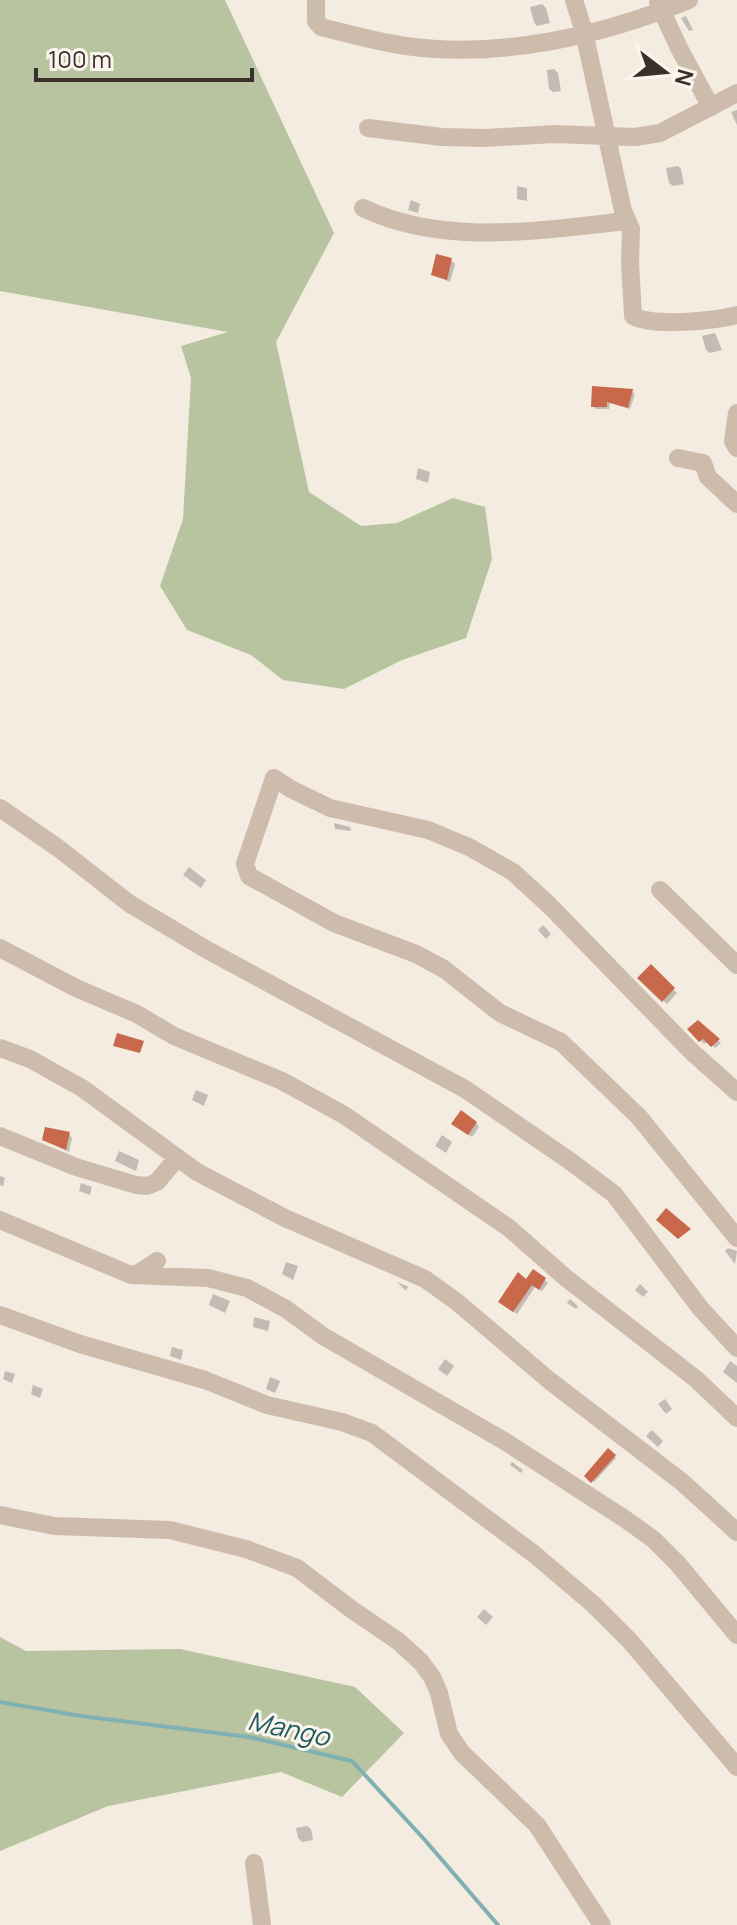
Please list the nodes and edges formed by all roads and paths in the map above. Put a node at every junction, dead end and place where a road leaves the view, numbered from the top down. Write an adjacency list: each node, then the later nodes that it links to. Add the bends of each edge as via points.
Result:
1 (316, 0): 5 (street, via 321,27 406,46 492,50)
2 (574, 0): 5 (street)
3 (689, 0): 4 (street)
4 (659, 6): 5 (street); 7 (street)
5 (584, 32): 9 (street)
6 (737, 93): 7 (street)
7 (711, 107): 9 (street, via 660,133)
8 (368, 128): 9 (street, via 442,137)
9 (606, 136): 11 (street)
10 (363, 208): 11 (street, via 421,228 476,232)
11 (627, 221): 12 (street, via 635,318 695,322)
12 (737, 315)
13 (737, 413): 14 (street)
14 (737, 448)
15 (678, 458): 16 (street, via 703,463 708,477)
16 (737, 504)
17 (0, 808): 30 (street, via 130,904 465,1089 570,1161 614,1194)
18 (660, 890): 20 (street)
19 (0, 948): 31 (street, via 344,1115 509,1228)
20 (737, 965)
21 (0, 1048): 24 (street, via 82,1088)
22 (737, 1092): 26 (street, via 513,872 428,830 330,808 274,778 245,864 249,876 334,923 430,962 500,1013 561,1042 639,1117)
23 (0, 1136): 24 (street, via 136,1185 157,1182)
24 (177, 1158): 33 (street, via 285,1218 425,1279 682,1482)
25 (0, 1220): 28 (street)
26 (737, 1238)
27 (157, 1261): 28 (street)
28 (131, 1275): 34 (street, via 208,1278 247,1288 286,1309 506,1442 653,1539)
29 (0, 1315): 35 (street, via 267,1405 372,1433 594,1605)
30 (737, 1348)
31 (737, 1418)
32 (0, 1515): 38 (street, via 54,1526 170,1530 297,1568 421,1662 439,1693 449,1734 462,1753 537,1825)
33 (737, 1532)
34 (737, 1635)
35 (737, 1767)
36 (254, 1863): 37 (street)
37 (262, 1925)
38 (602, 1925)

